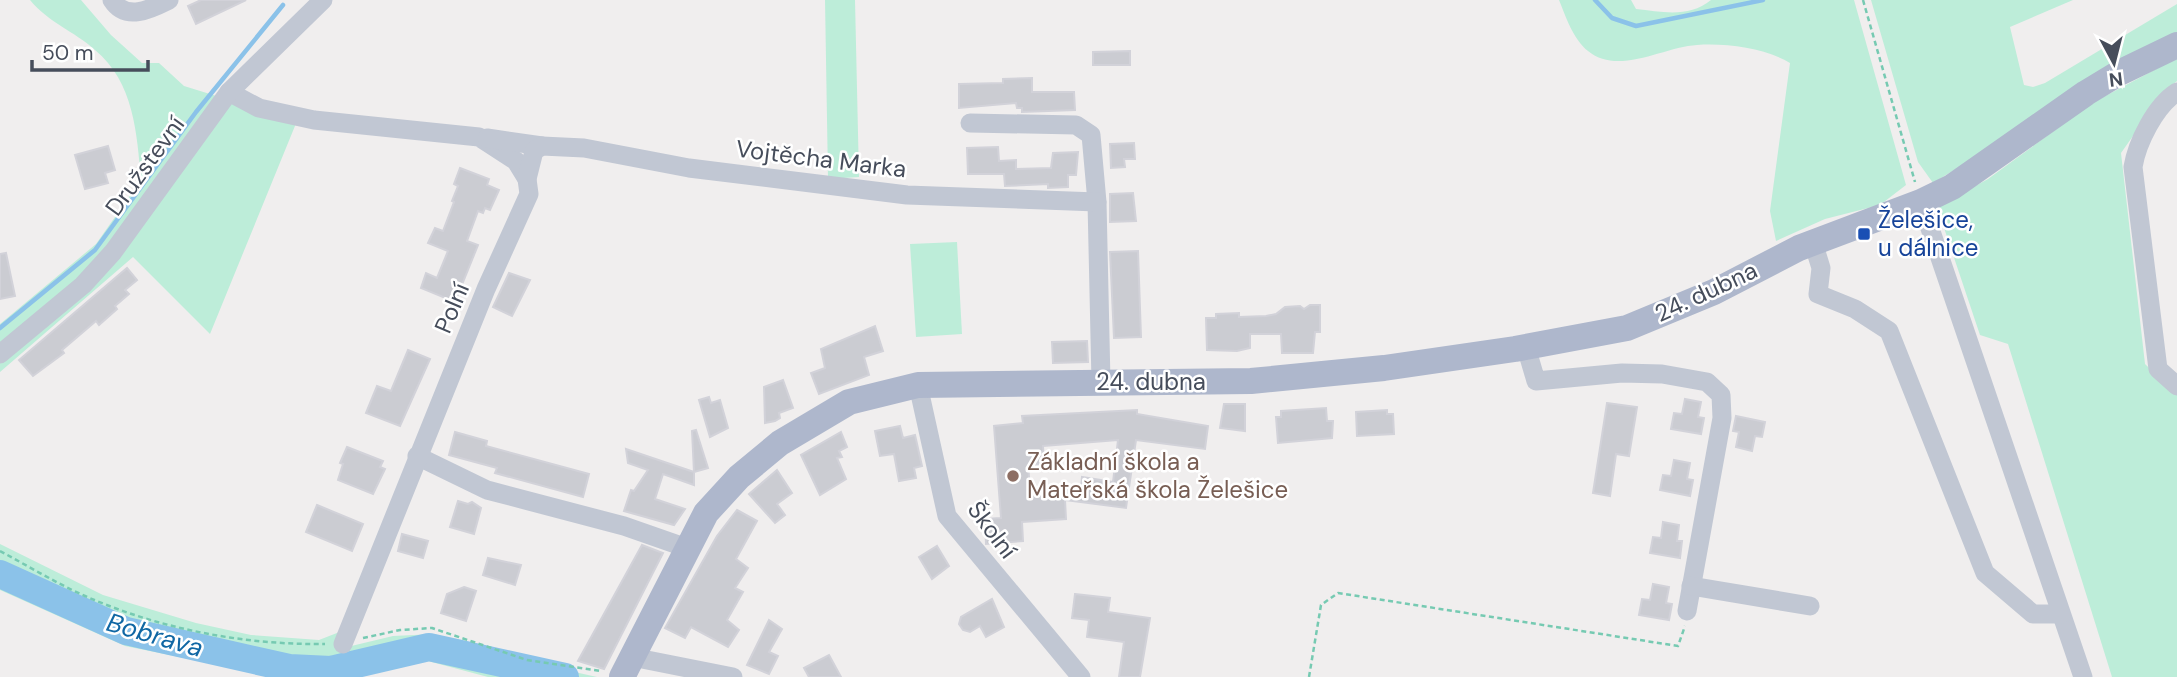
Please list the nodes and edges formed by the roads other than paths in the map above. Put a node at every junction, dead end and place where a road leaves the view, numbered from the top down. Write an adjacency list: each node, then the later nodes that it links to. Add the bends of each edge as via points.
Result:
1 (112, 0): 2 (street, via 127,12 144,13)
2 (169, 0)
3 (312, 4): 5 (street, Družstevní)
4 (2177, 45): 12 (main road, 24. dubna, via 2086,93 1982,169)
5 (229, 92): 8 (street, Vojtěcha Marka, via 260,108 314,120); 15 (street, Družstevní, via 113,252 83,285)
6 (2177, 92): 18 (street, via 2155,118 2135,153 2133,167 2158,369)
7 (970, 122): 11 (street, via 1084,127 1094,147)
8 (479, 137): 9 (street, Vojtěcha Marka); 10 (street, Vojtěcha Marka, via 516,161)
9 (542, 146): 10 (street, via 534,150); 11 (street, Vojtěcha Marka, via 584,148 689,168 907,195)
10 (527, 179): 19 (street, Polní, via 525,205)
11 (1097, 202): 16 (street)
12 (1921, 202): 13 (main road, 24. dubna); 24 (street)
13 (1806, 245): 14 (main road, 24. dubna, via 1714,292 1627,328); 24 (street, via 1821,268 1818,294 1855,309 1889,331 1985,573 2033,614)
14 (1526, 347): 16 (main road, 24. dubna, via 1251,381); 21 (street, via 1536,382 1662,373 1707,382 1721,396 1722,418)
15 (0, 354)
16 (1101, 382): 17 (main road, 24. dubna)
17 (918, 385): 20 (main road, 24. dubna, via 849,402 780,443 706,513); 28 (street, Školní, via 947,516)
18 (2177, 386)
19 (417, 456): 20 (street, via 487,490 624,526); 25 (street, Polní)
20 (687, 548): 26 (main road, 24. dubna)
21 (1691, 586): 22 (street); 23 (street)
22 (1810, 606)
23 (1687, 611)
24 (2062, 614): 29 (street)
25 (343, 644)
26 (626, 669): 27 (street)
27 (733, 677)
28 (1082, 677)
29 (2083, 677)

